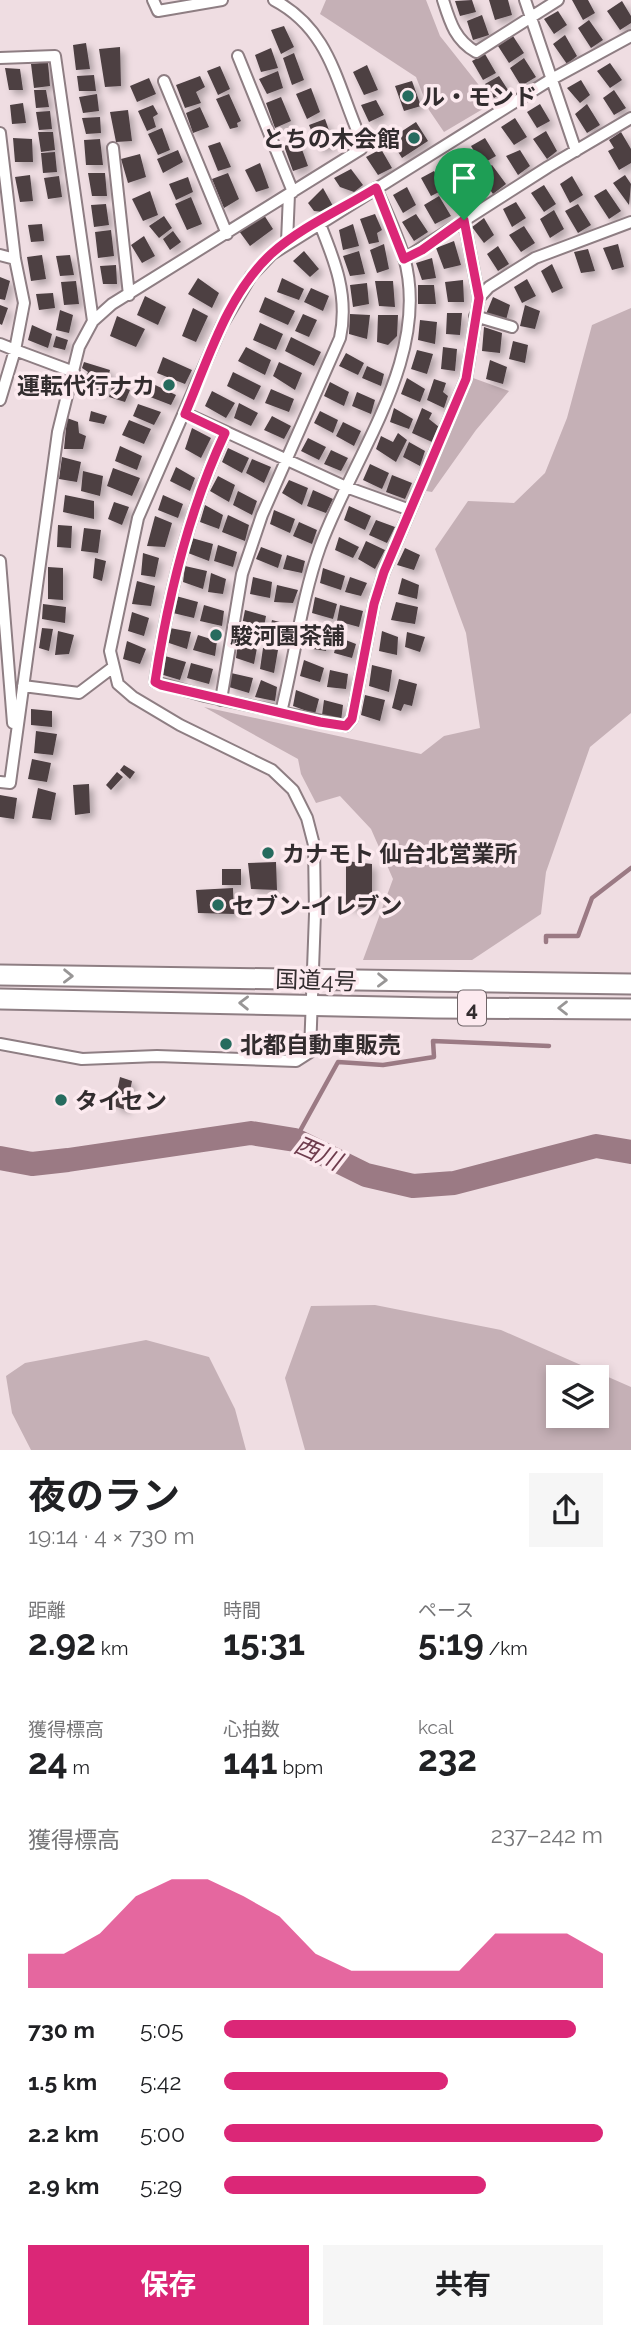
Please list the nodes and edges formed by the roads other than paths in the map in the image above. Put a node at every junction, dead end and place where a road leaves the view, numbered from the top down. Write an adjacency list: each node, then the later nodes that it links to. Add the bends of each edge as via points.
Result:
1 (153, 0): 2 (street, via 158,11)
2 (222, 0)
3 (274, 0): 18 (street, via 293,10 324,47 361,149)
4 (443, 0): 7 (street, via 451,27 475,52)
5 (525, 0): 7 (street)
6 (558, 0): 7 (street)
7 (531, 17): 11 (street)
8 (631, 36): 11 (street)
9 (237, 56): 18 (street)
10 (0, 58): 30 (street, via 55,56)
11 (550, 79): 16 (street); 17 (street)
12 (164, 81): 22 (street)
13 (631, 118): 16 (street)
14 (0, 133): 25 (street)
15 (113, 148): 27 (street)
16 (576, 151): 19 (street)
17 (376, 188): 20 (street); 26 (street)
18 (291, 193): 22 (street); 23 (street)
19 (464, 220): 26 (street); 28 (street)
20 (319, 222): 23 (street); 38 (street, via 335,262 345,316 326,374)
21 (631, 222): 28 (street, via 536,258 489,286)
22 (227, 234): 27 (street)
23 (287, 242): 36 (street, via 251,276 222,326)
24 (0, 255): 25 (street)
25 (15, 259): 33 (street, via 24,303)
26 (404, 259): 39 (street, via 410,305 405,353)
27 (129, 295): 30 (street)
28 (479, 298): 29 (street)
29 (475, 316): 31 (street); 40 (street, via 466,379)
30 (93, 321): 34 (street, via 79,347)
31 (512, 327)
32 (0, 344): 33 (street)
33 (15, 350): 34 (street); 35 (street)
34 (74, 372): 43 (street, via 58,432)
35 (0, 400)
36 (185, 414): 37 (street); 42 (street, via 138,519 114,623)
37 (225, 433): 38 (street); 44 (street, via 204,479 180,554 155,682)
38 (286, 460): 39 (street); 44 (street, via 242,574)
39 (346, 487): 40 (street); 45 (street, via 313,568)
40 (410, 510): 45 (street, via 374,604 352,719 346,726)
41 (0, 561): 46 (street)
42 (112, 668): 43 (street, via 79,693); 49 (street, via 118,684 133,697 272,770 293,790 314,845)
43 (23, 686): 46 (street)
44 (221, 700): 45 (street)
45 (281, 712)
46 (15, 743): 47 (street, via 10,783)
47 (0, 782)
48 (0, 975): 49 (highway, 国道4号 / 4, one-way to 49)
49 (313, 979): 50 (highway, 国道4号 / 4, one-way to 50); 52 (street)
50 (631, 984)
51 (0, 999): 52 (highway, 国道4号 / 4, one-way to 51)
52 (312, 1005): 53 (highway, 国道4号 / 4, one-way to 52); 54 (street, via 310,1052 296,1061 157,1056 82,1059)
53 (631, 1009)
54 (0, 1044)

